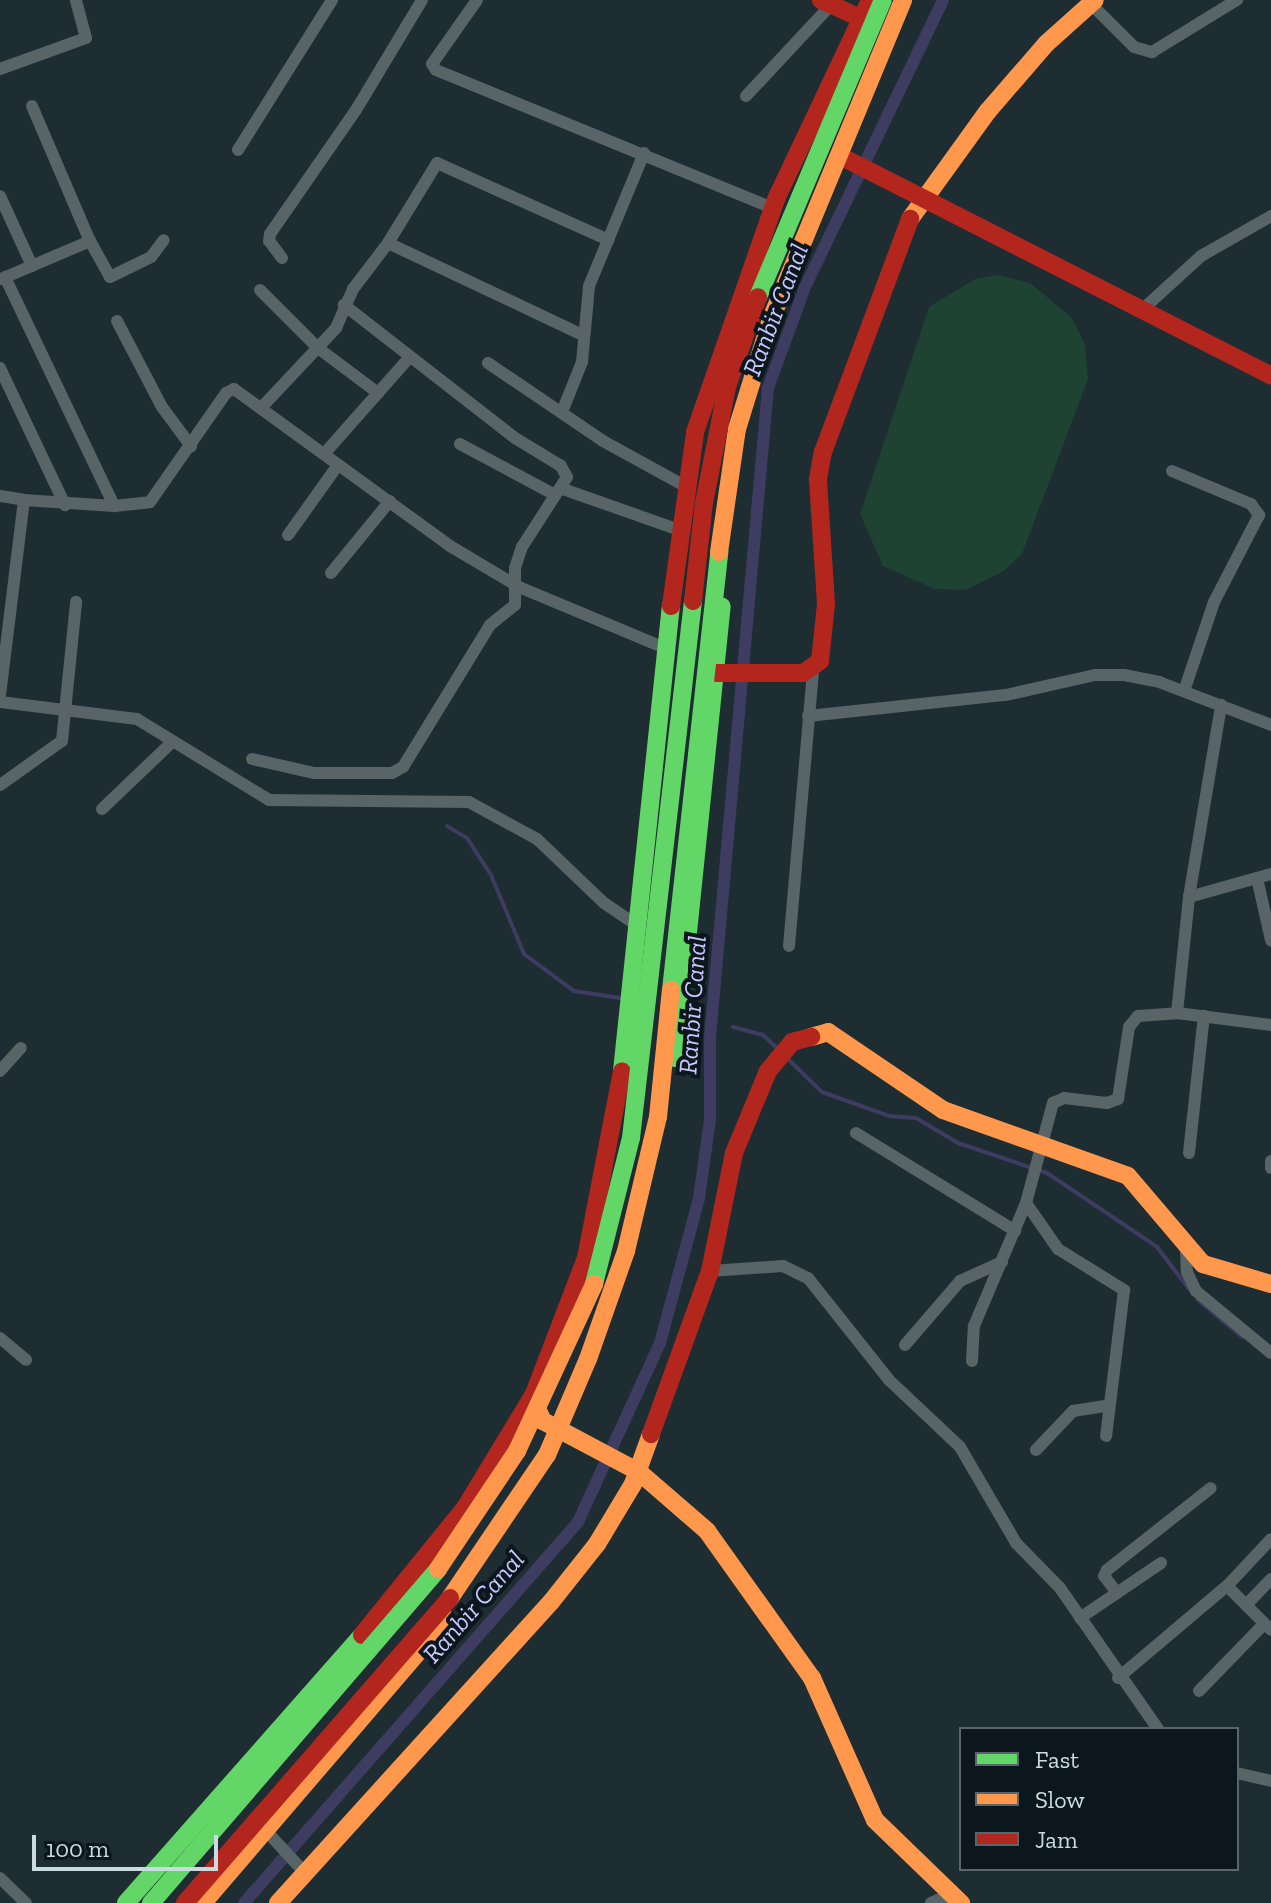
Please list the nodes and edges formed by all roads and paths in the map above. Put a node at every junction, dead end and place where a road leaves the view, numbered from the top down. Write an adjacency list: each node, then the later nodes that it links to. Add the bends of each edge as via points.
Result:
1 (76, 0): 14 (street, via 86,38)
2 (332, 0): 17 (street)
3 (422, 0): 28 (street, via 356,110 270,234 269,241)
4 (477, 0): 18 (street, via 433,68)
5 (870, 0): 12 (main road)
6 (883, 0): 129 (main road, bridge, via 769,265 727,387 704,503 631,1138 605,1251 584,1312 517,1451 459,1544)
7 (903, 0): 130 (main road, bridge, via 771,319 737,429 710,616 658,1117 634,1227 588,1359 547,1455 494,1540 418,1638)
8 (910, 0): 13 (main road)
9 (1237, 0): 11 (street, via 1157,51 1145,52)
10 (826, 2): 12 (main road); 15 (street)
11 (1093, 2): 20 (main road, via 1047,43)
12 (860, 17): 13 (main road); 22 (main road)
13 (895, 37): 19 (main road)
14 (0, 69)
15 (746, 96)
16 (32, 106): 26 (street)
17 (238, 150)
18 (644, 153): 22 (street); 25 (street)
19 (848, 160): 20 (main road); 63 (main road, via 757,386 733,489)
20 (923, 194): 33 (main road); 64 (main road, via 907,223 823,452 818,479 826,604 823,653)
21 (0, 196): 29 (street)
22 (773, 208): 49 (main road, via 708,385)
23 (1271, 216): 33 (street, via 1201,256)
24 (164, 240): 26 (street, via 151,257 108,277)
25 (608, 240): 27 (street, via 437,163); 35 (street, via 589,286)
26 (90, 241): 29 (street)
27 (388, 243): 32 (street); 35 (street)
28 (282, 258)
29 (32, 266): 30 (street)
30 (2, 278): 54 (street)
31 (260, 290): 36 (street)
32 (344, 305): 36 (street, via 338,325); 37 (street)
33 (1143, 309): 40 (main road)
34 (117, 321): 45 (street, via 155,396)
35 (583, 335): 43 (street, via 582,362)
36 (318, 348): 41 (street); 42 (street)
37 (409, 358): 41 (street); 50 (street, via 565,470)
38 (488, 363): 43 (street)
39 (0, 368): 53 (street)
40 (1271, 376)
41 (378, 393): 46 (street)
42 (261, 408): 45 (street, via 229,390); 46 (street)
43 (562, 412): 49 (street)
44 (460, 444): 50 (street)
45 (191, 446): 54 (street, via 156,498)
46 (324, 454): 47 (street)
47 (338, 465): 52 (street); 57 (street)
48 (1172, 471): 65 (street, via 1251,504 1259,515 1214,602)
49 (685, 486): 56 (main road)
50 (557, 491): 56 (street); 59 (street, via 522,547 515,568)
51 (0, 496): 55 (street)
52 (390, 501): 58 (street); 59 (street)
53 (65, 505): 54 (street); 55 (street)
54 (114, 506)
55 (23, 511): 61 (street)
56 (679, 530): 62 (main road)
57 (288, 535)
58 (331, 573)
59 (519, 587): 62 (street); 73 (street, via 515,605 490,625 399,771 314,773)
60 (76, 602): 69 (street)
61 (3, 636): 66 (street)
62 (667, 649): 79 (main road)
63 (723, 668): 64 (main road); 105 (main road, via 663,1140 631,1271)
64 (813, 669): 70 (street)
65 (1184, 691): 68 (street); 70 (street, via 1143,678 1095,675 1006,695)
66 (0, 695)
67 (0, 702): 69 (street)
68 (1221, 705): 71 (street); 78 (street)
69 (64, 710): 72 (street, via 137,719); 74 (street, via 59,747)
70 (808, 716): 81 (street)
71 (1271, 725)
72 (172, 742): 75 (street); 79 (street, via 277,802 469,802 537,839 604,903)
73 (252, 759)
74 (0, 785)
75 (102, 809)
76 (1271, 874): 77 (street)
77 (1257, 878): 78 (street); 80 (street)
78 (1189, 897): 82 (street)
79 (638, 926): 103 (main road, via 628,1037 607,1164 586,1258)
80 (1271, 940)
81 (789, 946)
82 (1177, 1013): 83 (street); 88 (street, via 1145,1014 1133,1020 1118,1099 1058,1099)
83 (1204, 1016): 84 (street); 89 (street)
84 (1271, 1025)
85 (21, 1048): 86 (street)
86 (0, 1071)
87 (856, 1133): 93 (street)
88 (1040, 1149): 92 (street); 94 (main road, via 1128,1176 1150,1196); 96 (main road, via 943,1110 828,1032 792,1042 777,1056 729,1169)
89 (1189, 1153)
90 (1271, 1161): 91 (street)
91 (1271, 1168)
92 (1026, 1203): 93 (street); 104 (street, via 1058,1249 1124,1290)
93 (1015, 1231): 95 (street)
94 (1186, 1249): 97 (main road, via 1212,1269); 100 (street, via 1187,1272 1196,1291)
95 (1002, 1262): 99 (street, via 960,1281); 102 (street, via 974,1326)
96 (710, 1271): 108 (main road); 116 (street, via 783,1266 808,1278 889,1380 960,1447 1016,1543 1060,1588)
97 (1271, 1284)
98 (0, 1338): 101 (street)
99 (905, 1345)
100 (1271, 1353)
101 (26, 1360)
102 (972, 1361)
103 (534, 1394): 105 (main road, via 543,1421); 128 (main road, via 465,1508 404,1587)
104 (1110, 1405): 106 (street); 107 (street, via 1073,1411)
105 (568, 1432): 108 (main road); 123 (main road, via 524,1511 433,1637)
106 (1106, 1436)
107 (1036, 1450)
108 (634, 1469): 124 (main road, via 597,1544 551,1602); 126 (main road, via 707,1531 781,1629 822,1697 875,1820)
109 (1211, 1488): 114 (street, via 1107,1570 1104,1576)
110 (1271, 1539): 113 (street)
111 (1161, 1563): 114 (street)
112 (1271, 1579): 115 (street)
113 (1227, 1586): 115 (street); 118 (street)
114 (1117, 1593): 116 (street)
115 (1246, 1605): 117 (street)
116 (1080, 1618): 118 (street)
117 (1267, 1627): 119 (street)
118 (1118, 1678): 120 (street)
119 (1199, 1691)
120 (1156, 1727)
121 (1239, 1773): 122 (street)
122 (1271, 1781)
123 (271, 1836): 124 (street); 131 (main road)
124 (302, 1869): 132 (main road)
125 (0, 1878): 127 (street)
126 (956, 1899): 133 (street)
127 (26, 1903)
128 (126, 1903)
129 (151, 1903)
130 (185, 1903)
131 (203, 1903)
132 (278, 1903)
133 (931, 1903)

